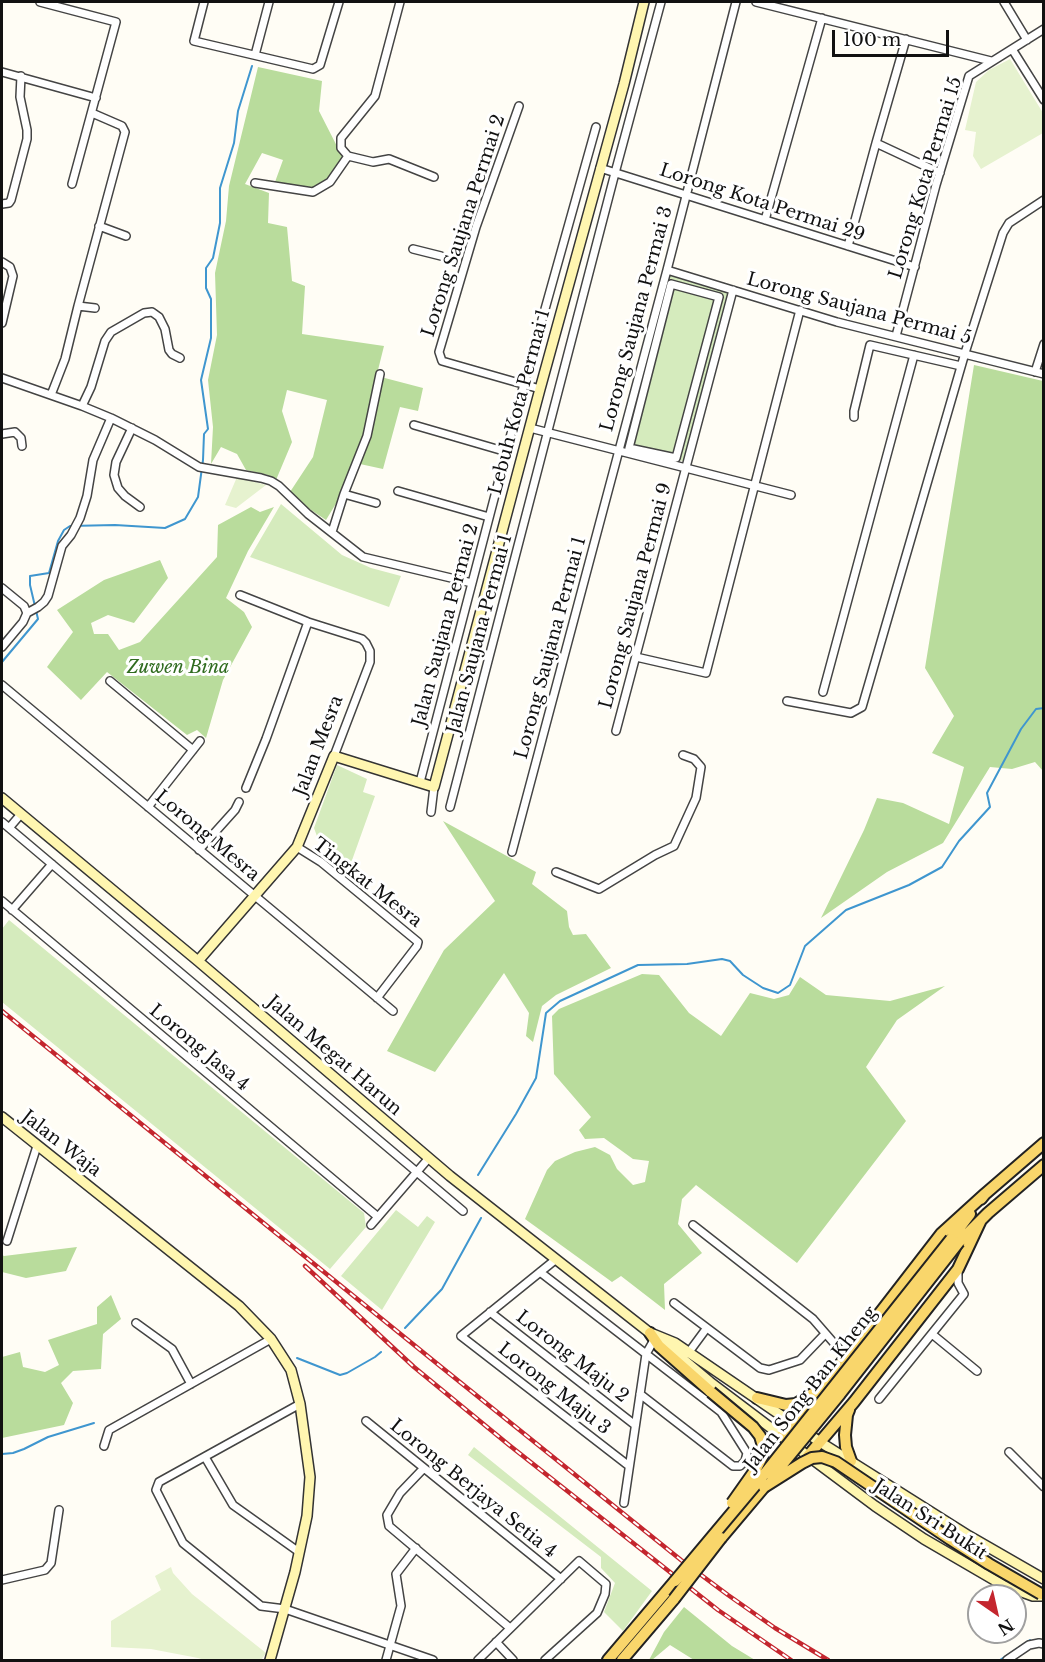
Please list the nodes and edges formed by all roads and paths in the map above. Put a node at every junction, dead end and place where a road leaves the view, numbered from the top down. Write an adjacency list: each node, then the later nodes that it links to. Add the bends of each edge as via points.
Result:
1 (42, 2): 20 (street, via 116,22)
2 (204, 2): 16 (street, via 194,41)
3 (269, 2): 16 (street)
4 (339, 2): 16 (street, via 320,65 313,69)
5 (400, 2): 26 (street, via 375,96 341,138 341,148)
6 (644, 2): 27 (street, Lebuh Kota Permai 1)
7 (662, 2): 28 (street, Lebuh Kota Permai 1)
8 (736, 2): 33 (street, Lorong Saujana Permai 3)
9 (756, 2): 11 (street)
10 (1004, 2): 14 (street)
11 (822, 18): 13 (street); 36 (street)
12 (1044, 29): 14 (street, Lorong Kota Permai 15)
13 (906, 39): 17 (street); 25 (street)
14 (1027, 40): 15 (street, Lorong Kota Permai 15)
15 (1012, 49): 17 (street, Lorong Kota Permai 15); 21 (street)
16 (255, 55)
17 (992, 61): 29 (street, Lorong Kota Permai 15, via 969,76)
18 (2, 72): 19 (street)
19 (21, 76): 20 (street); 35 (street, via 27,139 11,200)
20 (96, 98): 23 (street)
21 (1044, 100)
22 (519, 106): 60 (street, Lorong Saujana Permai 2, via 476,227 439,352 442,361)
23 (92, 113): 32 (street); 37 (street, via 122,126 125,132)
24 (596, 128): 60 (street, Jalan Saujana Permai 2)
25 (876, 143): 29 (street); 39 (street)
26 (348, 156): 30 (street, via 373,162 389,159); 31 (street, via 330,182 313,192)
27 (600, 168): 28 (street, Lorong Kota Permai 29); 61 (street, Lebuh Kota Permai 1)
28 (615, 173): 33 (street, Lorong Kota Permai 29); 69 (street, Lebuh Kota Permai 1)
29 (940, 173): 43 (street, Lorong Kota Permai 15)
30 (434, 177)
31 (255, 183)
32 (72, 184)
33 (686, 195): 36 (street, Lorong Kota Permai 29); 44 (street, Lorong Saujana Permai 3)
34 (1044, 200): 52 (street, via 1009,223 1003,232)
35 (2, 204)
36 (765, 220): 39 (street, Lorong Kota Permai 29)
37 (99, 226): 38 (street); 46 (street)
38 (126, 236)
39 (848, 246): 43 (street, Lorong Kota Permai 29)
40 (413, 249): 41 (street)
41 (441, 256)
42 (2, 262): 49 (street, via 14,276)
43 (915, 267): 50 (street, Lorong Kota Permai 15)
44 (667, 270): 45 (street, Lorong Saujana Permai 5); 73 (street, Lorong Saujana Permai 3)
45 (733, 290): 48 (street, Lorong Saujana Permai 5); 75 (street, Lorong Saujana Permai 9)
46 (78, 306): 47 (street); 62 (street, via 66,359)
47 (95, 308)
48 (800, 310): 50 (street, Lorong Saujana Permai 5); 76 (street)
49 (2, 323)
50 (896, 336): 52 (street, Lorong Saujana Permai 5)
51 (1044, 344): 56 (street)
52 (965, 353): 55 (street); 56 (street, Lorong Saujana Permai 5)
53 (915, 355): 55 (street); 64 (street, via 870,345); 93 (street)
54 (180, 358): 63 (street, via 169,350 159,317 153,312 144,313 111,332 105,341 92,387)
55 (961, 366): 94 (street, via 862,707 852,713)
56 (1035, 372): 58 (street, Lorong Saujana Permai 5)
57 (380, 374): 78 (street, via 367,436)
58 (1044, 374)
59 (2, 378): 62 (street)
60 (524, 384): 61 (street, Lorong Saujana Permai 2); 72 (street, Jalan Saujana Permai 2)
61 (540, 389): 68 (street, Lebuh Kota Permai 1)
62 (51, 395): 63 (street)
63 (82, 406): 65 (street)
64 (854, 417)
65 (111, 418): 67 (street); 87 (street, via 93,460 78,522 63,546 48,596)
66 (414, 425): 72 (street)
67 (132, 428): 81 (street, via 114,475 118,488); 83 (street, via 199,466 271,481)
68 (530, 428): 69 (street); 101 (street, Lebuh Kota Permai 1)
69 (548, 432): 73 (street); 106 (street, Jalan Saujana Permai 1)
70 (2, 434): 71 (street, via 15,432)
71 (22, 446)
72 (507, 452): 82 (street, Jalan Saujana Permai 2)
73 (618, 452): 75 (street); 113 (street, Lorong Saujana Permai 1)
74 (676, 458): 74 (street, via 720,297 672,284 629,448)
75 (685, 468): 76 (street); 90 (street, Lorong Saujana Permai 9)
76 (754, 485): 79 (street); 90 (street, via 706,674)
77 (398, 491): 82 (street)
78 (344, 494): 80 (street); 83 (street)
79 (791, 495)
80 (376, 503)
81 (140, 507)
82 (489, 517): 84 (street, Jalan Saujana Permai 2)
83 (332, 532): 84 (street, via 363,557)
84 (472, 582): 100 (street, Jalan Saujana Permai 2)
85 (2, 588): 87 (street)
86 (240, 596): 88 (street, Jalan Mesra)
87 (33, 610): 89 (street)
88 (308, 622): 99 (street, Jalan Mesra, via 362,639 370,651 370,662); 102 (street)
89 (2, 647)
90 (636, 657): 95 (street, Lorong Saujana Permai 9)
91 (110, 681): 97 (street)
92 (2, 685): 105 (street, Lorong Mesra)
93 (823, 692)
94 (787, 700)
95 (616, 731)
96 (200, 741): 97 (street)
97 (193, 750): 105 (street)
98 (683, 755): 115 (street, via 701,767 696,798 674,846 599,889)
99 (334, 756): 100 (street); 111 (street, Jalan Mesra)
100 (420, 782): 101 (street)
101 (434, 787): 107 (street, Lebuh Kota Permai 1)
102 (246, 788)
103 (2, 798): 108 (street, Jalan Megat Harun)
104 (239, 802): 112 (street)
105 (148, 807): 112 (street, Lorong Mesra)
106 (450, 807)
107 (431, 812)
108 (21, 814): 110 (street); 119 (street, Jalan Megat Harun)
109 (2, 822): 110 (street, Jalan Megat Harun)
110 (9, 828): 114 (street, Jalan Megat Harun)
111 (297, 847): 116 (street, Jalan Mesra); 120 (street, Tingkat Mesra, via 321,862 418,942)
112 (200, 850): 116 (street, Lorong Mesra)
113 (512, 852)
114 (52, 864): 118 (street); 127 (street, Jalan Megat Harun)
115 (556, 872)
116 (255, 896): 119 (street, Jalan Mesra); 120 (street, Lorong Mesra)
117 (2, 901): 118 (street, Lorong Jasa 4)
118 (12, 910): 130 (street, Lorong Jasa 4)
119 (198, 961): 125 (street, Jalan Megat Harun)
120 (377, 998): 121 (street, Lorong Mesra)
121 (393, 1011)
122 (2, 1118): 124 (street, Jalan Waja)
123 (1044, 1143): 128 (main road, Jalan Song Ban Kheng)
124 (37, 1146): 134 (street); 148 (street, Jalan Waja, via 239,1306)
125 (428, 1159): 127 (street); 136 (street, Jalan Megat Harun)
126 (1044, 1165): 131 (main road, Jalan Song Ban Kheng)
127 (417, 1172): 129 (street, Jalan Megat Harun); 130 (street)
128 (985, 1194): 135 (main road, Jalan Song Ban Kheng); 151 (main road, via 941,1234)
129 (463, 1211)
130 (378, 1217): 132 (street)
131 (981, 1220): 135 (main road, Jalan Song Ban Kheng); 137 (main road)
132 (371, 1225)
133 (693, 1225): 145 (street, via 813,1319)
134 (8, 1241)
135 (955, 1241): 172 (main road, Jalan Song Ban Kheng, bridge); 181 (main road, Jalan Song Ban Kheng, bridge)
136 (555, 1260): 138 (street); 147 (street, Jalan Megat Harun)
137 (958, 1269): 139 (street); 140 (main road)
138 (540, 1272): 142 (street); 150 (street)
139 (958, 1283): 140 (street); 146 (street, via 964,1294)
140 (947, 1284): 158 (main road)
141 (674, 1303): 144 (street)
142 (490, 1312): 162 (street, Lorong Maju 2); 170 (street, Lorong Maju 3, via 461,1336)
143 (136, 1323): 153 (street, via 172,1349)
144 (706, 1329): 145 (street, via 760,1368 769,1370 800,1360); 149 (street)
145 (825, 1334): 151 (street)
146 (932, 1334): 152 (street); 157 (street)
147 (652, 1336): 149 (street, Jalan Megat Harun); 150 (street); 163 (street, Jalan Megat Harun); 181 (main road, bridge, via 671,1358 746,1420 764,1446 747,1483)
148 (271, 1339): 153 (street); 159 (street, Jalan Waja, via 291,1370)
149 (689, 1352): 156 (street, Jalan Megat Harun)
150 (646, 1354): 155 (street); 155 (street, via 721,1412 747,1453 745,1461 733,1466)
151 (846, 1357): 154 (main road)
152 (977, 1371)
153 (191, 1384): 165 (street, via 109,1430)
154 (822, 1389): 156 (main road, via 796,1404); 161 (main road)
155 (640, 1394): 162 (street)
156 (757, 1398): 161 (street, Jalan Megat Harun)
157 (879, 1399)
158 (854, 1402): 164 (main road); 169 (main road, via 847,1415 845,1436)
159 (300, 1404): 168 (street); 177 (street, Jalan Waja, via 310,1477)
160 (366, 1421): 171 (street, Lorong Berjaya Setia 4)
161 (793, 1423): 163 (main road); 164 (street, Jalan Megat Harun)
162 (635, 1425): 170 (street)
163 (782, 1436): 167 (street, Jalan Sri Bukit)
164 (820, 1442): 167 (main road); 169 (street, Jalan Sri Bukit)
165 (104, 1446)
166 (1009, 1452): 173 (street)
167 (808, 1456): 182 (street, Jalan Sri Bukit, via 875,1506 971,1567 1003,1585 1033,1596)
168 (205, 1457): 177 (street, via 233,1505); 183 (street, via 159,1482 156,1491 183,1543 261,1606)
169 (851, 1461): 179 (street, Jalan Sri Bukit)
170 (629, 1466): 174 (street)
171 (423, 1468): 176 (street, via 400,1493 387,1515 389,1526); 178 (street, Lorong Berjaya Setia 4)
172 (764, 1487): 182 (main road, bridge, via 812,1458 837,1462 950,1539); 195 (main road, Jalan Song Ban Kheng, bridge)
173 (1044, 1487)
174 (624, 1503)
175 (59, 1510): 180 (street, via 51,1563 45,1570)
176 (416, 1548): 184 (street); 187 (street, via 396,1574 401,1606)
177 (299, 1552): 183 (street, Jalan Waja)
178 (561, 1579): 184 (street); 193 (street, via 579,1561 606,1584 605,1594 597,1614)
179 (1044, 1579)
180 (2, 1580)
181 (675, 1581): 194 (main road, Jalan Song Ban Kheng)
182 (1042, 1595)
183 (285, 1609): 187 (street); 188 (street, Jalan Waja)
184 (510, 1628): 185 (street)
185 (496, 1642): 191 (street); 192 (street)
186 (1044, 1644): 196 (street, via 1029,1645)
187 (390, 1646): 189 (street); 190 (street)
188 (270, 1660)
189 (386, 1660)
190 (433, 1660)
191 (478, 1660)
192 (513, 1660)
193 (545, 1660)
194 (608, 1660)
195 (622, 1660)
196 (1007, 1660)

